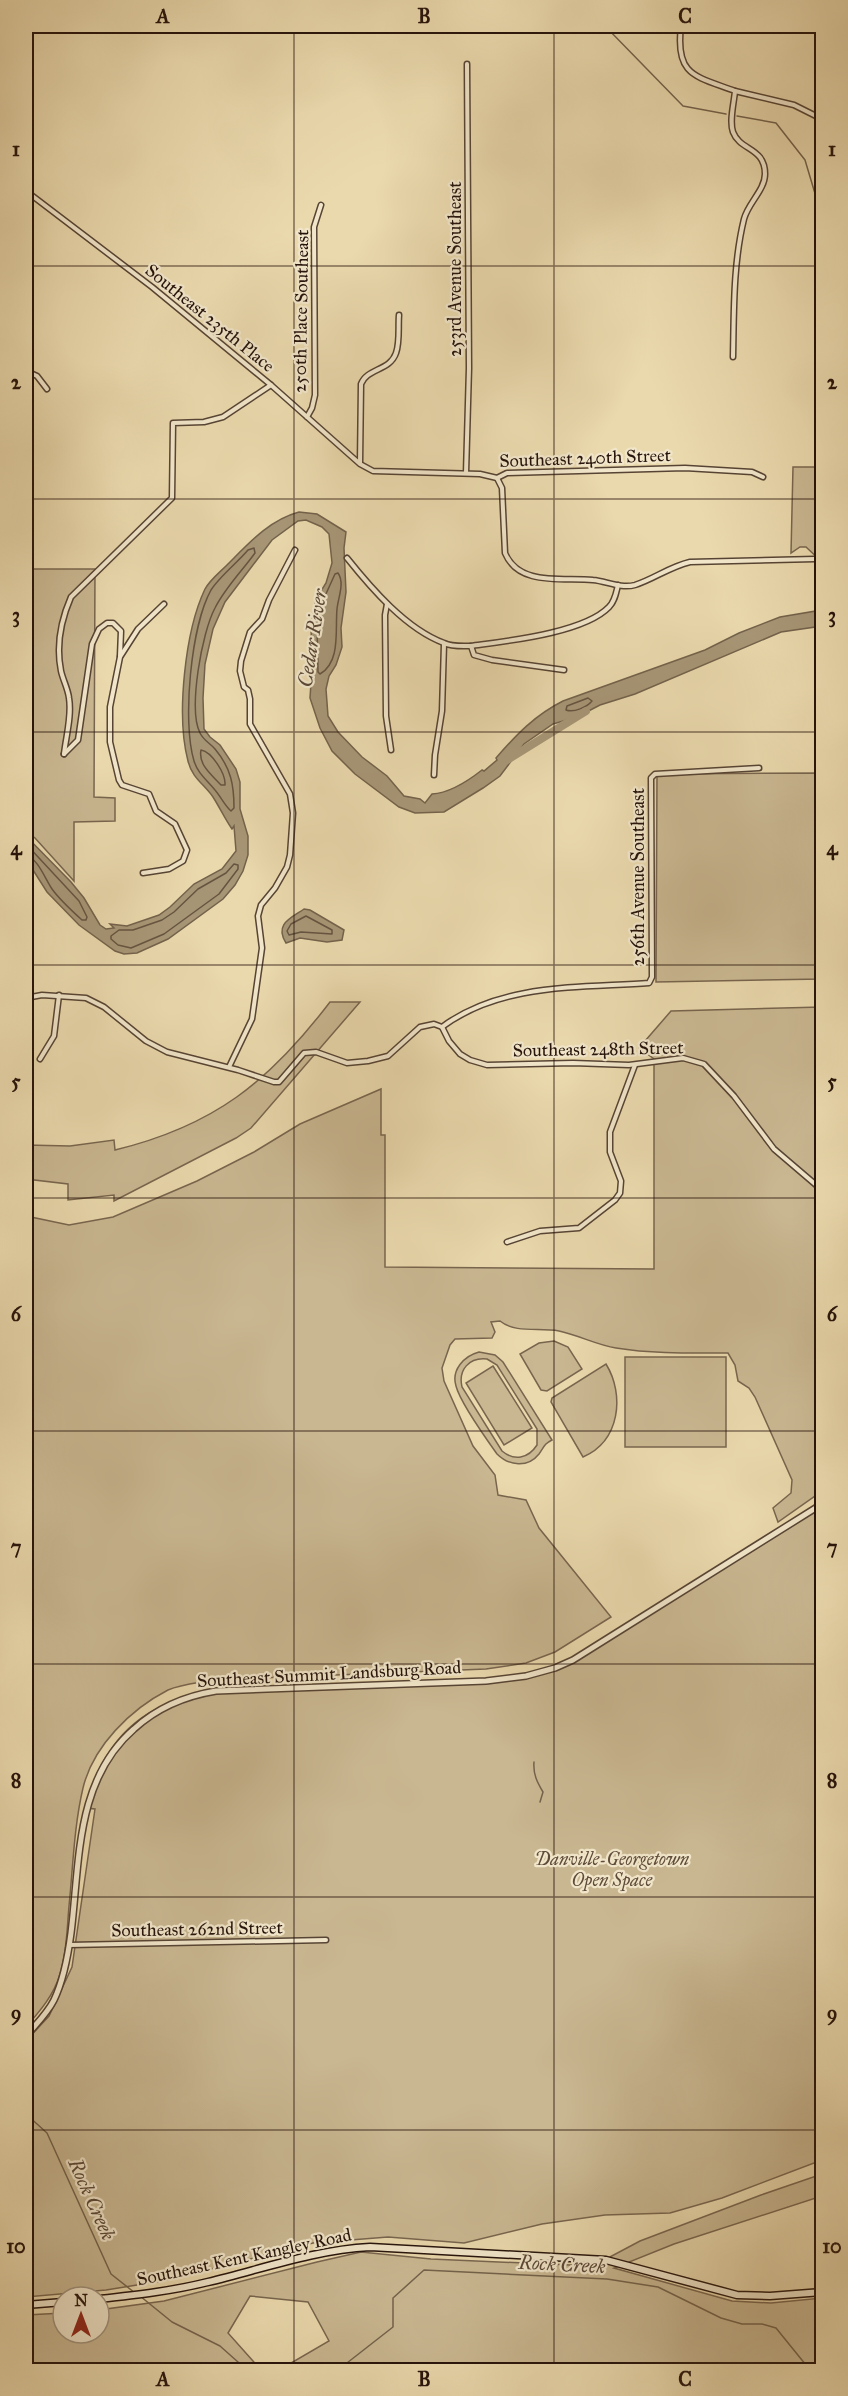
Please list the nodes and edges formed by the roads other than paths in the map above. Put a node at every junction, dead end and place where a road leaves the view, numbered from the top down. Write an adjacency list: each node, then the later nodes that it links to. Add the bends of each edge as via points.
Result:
1 (681, 26): 3 (street, via 680,54 689,71)
2 (467, 64): 15 (street, 253rd Avenue Southeast)
3 (735, 91): 4 (street, via 794,105); 8 (street, via 733,132 738,141 760,157 765,177 742,226)
4 (822, 119)
5 (26, 191): 10 (street, Southeast 235th Place)
6 (321, 205): 12 (street, 250th Place Southeast, via 314,227 315,395)
7 (399, 315): 13 (street, via 393,360 366,376 361,384)
8 (733, 357)
9 (26, 371): 11 (street, via 37,376)
10 (271, 385): 12 (street, Southeast 235th Place); 26 (street, via 223,417 173,423 172,498 71,597 64,614 58,658 70,712 64,754 78,740 92,644 99,629 107,623 119,627 121,632)
11 (47, 389)
12 (307, 417): 13 (street, Southeast 235th Place)
13 (360, 464): 14 (street, Southeast 235th Place)
14 (373, 471): 15 (street, Southeast 240th Street)
15 (466, 473): 17 (street, Southeast 240th Street)
16 (763, 477): 17 (street, Southeast 240th Street, via 752,472 685,468 507,473)
17 (497, 478): 21 (street, via 502,488 505,553 516,569 542,578)
18 (295, 550): 37 (street, via 262,619 250,632 241,661 240,671 250,699 250,724 290,794 293,813 287,867 261,905 258,916 262,948 252,1019)
19 (347, 558): 23 (street)
20 (815, 559): 21 (street, via 690,562 675,565 634,586)
21 (618, 585): 25 (street, via 608,608 569,628)
22 (164, 604): 26 (street, via 138,629)
23 (387, 604): 24 (street); 28 (street, via 385,688)
24 (444, 644): 25 (street); 30 (street, via 442,711)
25 (471, 646): 27 (street, via 474,655 485,659)
26 (120, 657): 31 (street, via 110,707 110,742 119,780 122,785 149,794 156,812 175,824 187,850 183,861 169,869)
27 (564, 670)
28 (391, 750)
29 (759, 768): 34 (street, 256th Avenue Southeast, via 655,774 651,778 649,983 534,991 490,1000)
30 (434, 775)
31 (143, 873)
32 (59, 995): 33 (street); 35 (street, via 54,1036); 37 (street, via 94,1001 146,1041 167,1052)
33 (26, 998)
34 (442, 1027): 36 (street, Southeast 248th Street, via 460,1054 487,1065); 37 (street, via 420,1027 388,1056 358,1063 304,1053 274,1083)
35 (40, 1059)
36 (635, 1065): 38 (street, Southeast 248th Street, via 683,1058 704,1064 774,1149); 39 (street, via 610,1132 610,1152 621,1181 615,1200 579,1228 540,1231)
37 (229, 1067)
38 (822, 1190)
39 (507, 1242)
40 (822, 1504): 42 (street, Southeast Summit Landsburg Road, via 596,1646 549,1670 486,1681 216,1691 183,1698 157,1711 120,1743 90,1793)
41 (326, 1940): 42 (street, Southeast 262nd Street)
42 (69, 1945): 43 (street, Southeast Summit Landsburg Road, via 63,1978 54,1999)
43 (26, 2036)
44 (822, 2292): 45 (main road, Southeast Kent Kangley Road, via 737,2295 606,2260 370,2247 309,2255 167,2291)
45 (111, 2298)
46 (51, 2303): 47 (main road)
47 (26, 2305)

